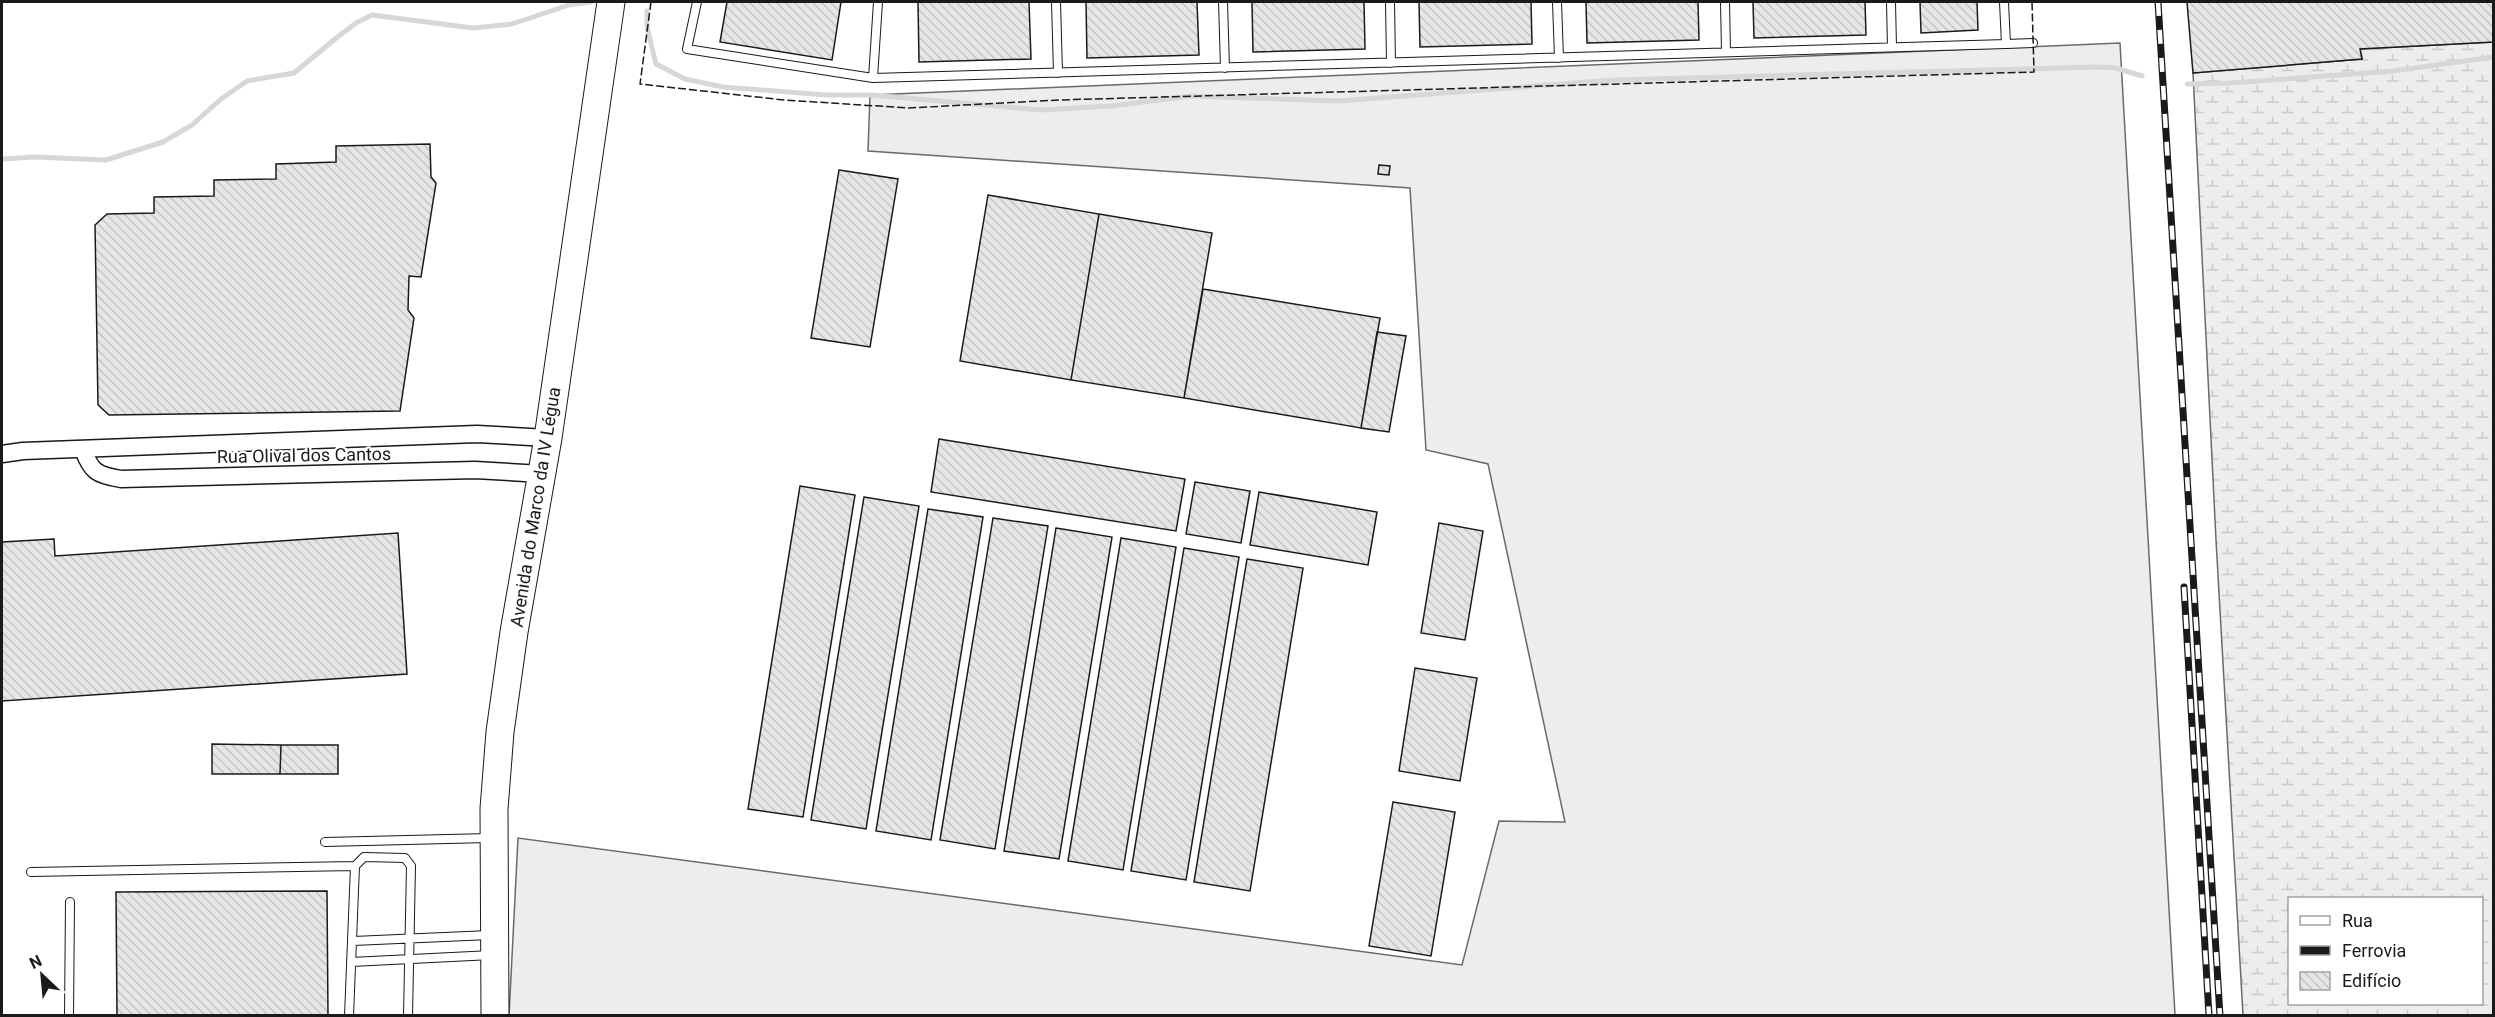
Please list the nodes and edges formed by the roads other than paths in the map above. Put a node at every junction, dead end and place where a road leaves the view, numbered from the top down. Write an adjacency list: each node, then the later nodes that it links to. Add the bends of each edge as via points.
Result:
1 (612, 2): 20 (main road, Avenida do Marco da IV Légua)
2 (697, 2): 19 (lane, via 687,49)
3 (878, 2): 19 (lane)
4 (1056, 2): 18 (lane)
5 (1223, 2): 17 (lane)
6 (1390, 2): 16 (lane)
7 (1557, 2): 15 (lane)
8 (1725, 2): 14 (lane)
9 (1891, 2): 13 (lane)
10 (2004, 2): 12 (lane)
11 (2033, 43): 12 (lane)
12 (2006, 44): 13 (lane)
13 (1893, 47): 14 (lane)
14 (1726, 52): 15 (lane)
15 (1559, 57): 16 (lane)
16 (1391, 63): 17 (lane)
17 (1225, 68): 18 (lane)
18 (1058, 73): 19 (lane)
19 (873, 78)
20 (548, 438): 21 (street, Rua Olival dos Cantos, via 477,434); 23 (main road, Avenida do Marco da IV Légua)
21 (83, 448): 22 (street, Rua Olival dos Cantos); 23 (street, Rua Olival dos Cantos, via 94,471 121,479 475,470)
22 (2, 454)
23 (542, 474): 24 (main road, Avenida do Marco da IV Légua, via 500,732)
24 (494, 838): 25 (lane); 31 (main road, Avenida do Marco da IV Légua)
25 (325, 842)
26 (355, 866): 27 (lane); 29 (lane, via 364,857 409,861); 30 (lane)
27 (32, 872)
28 (70, 902): 34 (lane)
29 (408, 940): 30 (lane); 31 (lane); 32 (lane)
30 (353, 941): 33 (lane)
31 (494, 945): 32 (lane); 37 (main road, Avenida do Marco da IV Légua)
32 (408, 959): 33 (lane); 36 (lane)
33 (351, 962): 35 (lane)
34 (69, 1016)
35 (349, 1016)
36 (408, 1016)
37 (495, 1016)

